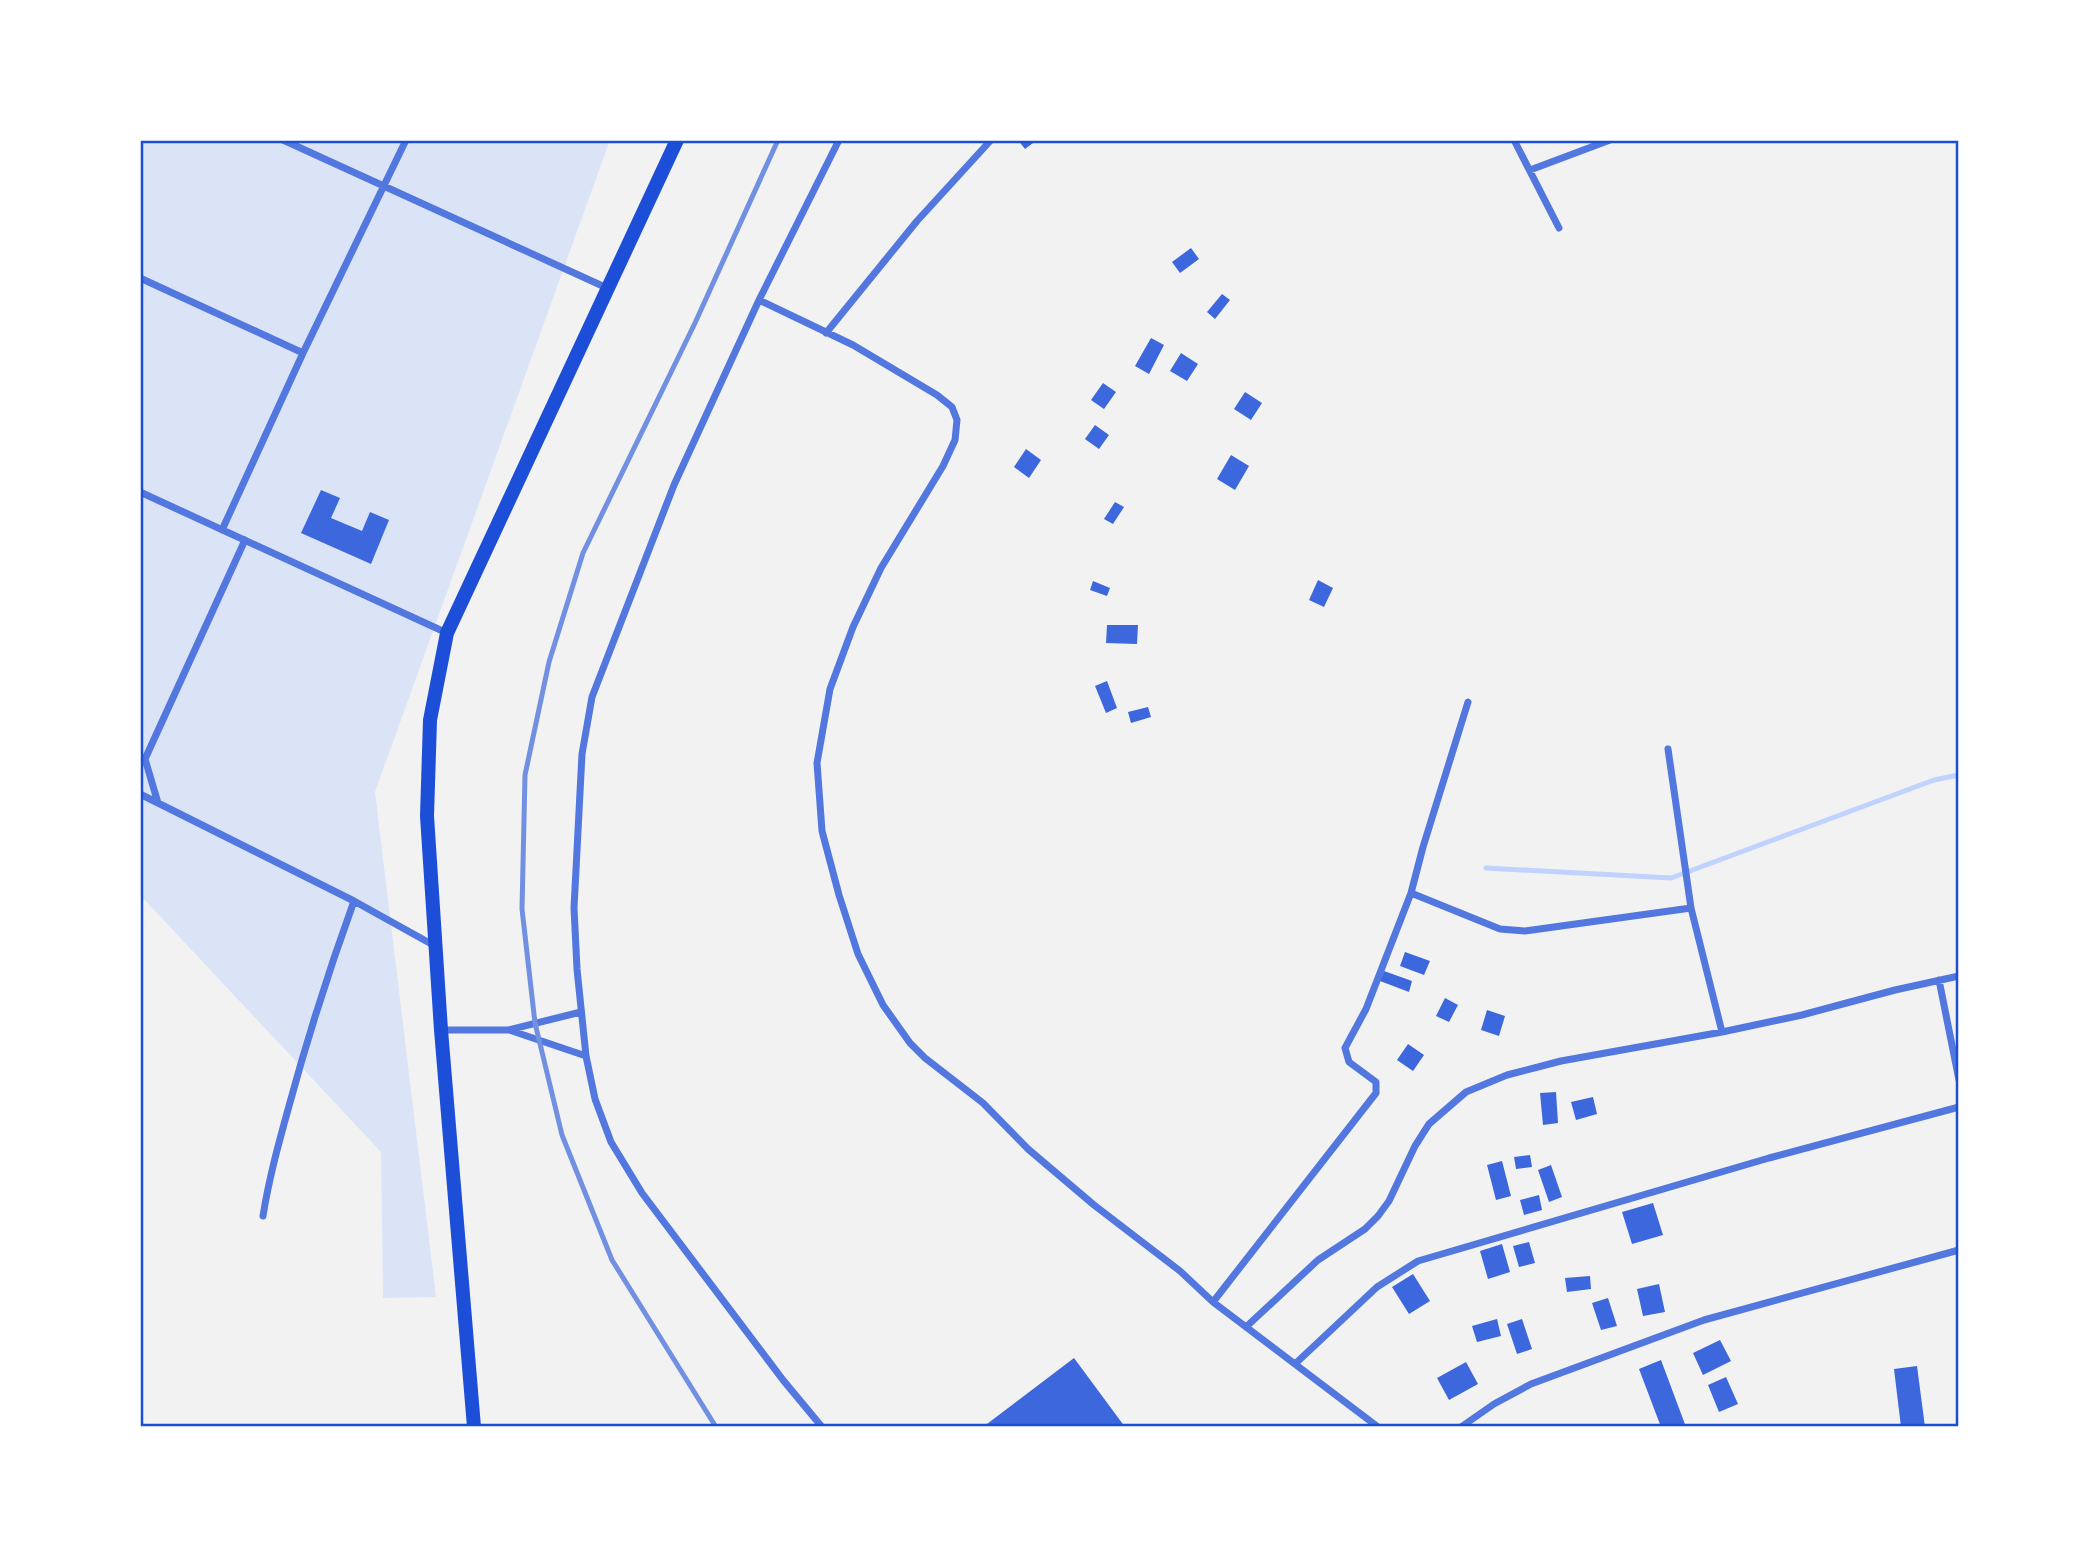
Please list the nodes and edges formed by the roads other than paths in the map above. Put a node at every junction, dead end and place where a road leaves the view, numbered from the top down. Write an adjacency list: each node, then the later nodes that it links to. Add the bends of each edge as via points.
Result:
1 (283, 140): 9 (street)
2 (406, 140): 9 (street)
3 (677, 140): 12 (highway)
4 (839, 140): 13 (street)
5 (991, 140): 14 (street)
6 (1514, 140): 8 (street)
7 (1610, 140): 8 (street)
8 (1530, 170): 10 (street)
9 (385, 186): 12 (street); 15 (street)
10 (1559, 228)
11 (140, 278): 15 (street)
12 (607, 288): 19 (highway)
13 (759, 300): 14 (street); 31 (street, via 674,485 592,697 582,754 574,908)
14 (826, 332): 40 (street, via 937,395 953,407 957,419 955,440 943,466 881,568 830,689 817,763 822,831 858,954 883,1005 925,1058)
15 (303, 353): 17 (street)
16 (140, 492): 17 (street)
17 (222, 530): 18 (street)
18 (245, 540): 19 (street); 22 (street)
19 (447, 633): 28 (highway, via 430,720 427,816)
20 (1468, 702): 25 (street)
21 (1668, 749): 27 (street)
22 (143, 761): 24 (street)
23 (140, 794): 24 (street)
24 (158, 803): 26 (street)
25 (1411, 893): 27 (street, via 1500,929 1525,932); 40 (street, via 1366,1009 1345,1048 1349,1062 1376,1082 1376,1093)
26 (354, 901): 28 (street); 38 (street, via 320,994)
27 (1691, 908): 34 (street)
28 (436, 946): 32 (highway)
29 (1959, 976): 30 (street)
30 (1939, 980): 34 (street); 36 (street)
31 (581, 1013): 33 (street); 35 (street)
32 (441, 1030): 33 (street); 43 (highway)
33 (508, 1030): 35 (street)
34 (1722, 1032): 41 (street, via 1561,1061 1466,1092 1429,1124 1378,1216 1318,1260)
35 (586, 1056): 44 (street, via 611,1142 642,1193)
36 (1959, 1080)
37 (1959, 1107): 42 (street, via 1418,1261 1377,1287)
38 (263, 1216)
39 (1959, 1250): 46 (street, via 1704,1320 1531,1384)
40 (1213, 1302): 41 (street)
41 (1246, 1327): 42 (street)
42 (1295, 1364): 45 (street)
43 (474, 1427)
44 (822, 1427)
45 (1378, 1427)
46 (1461, 1427)

